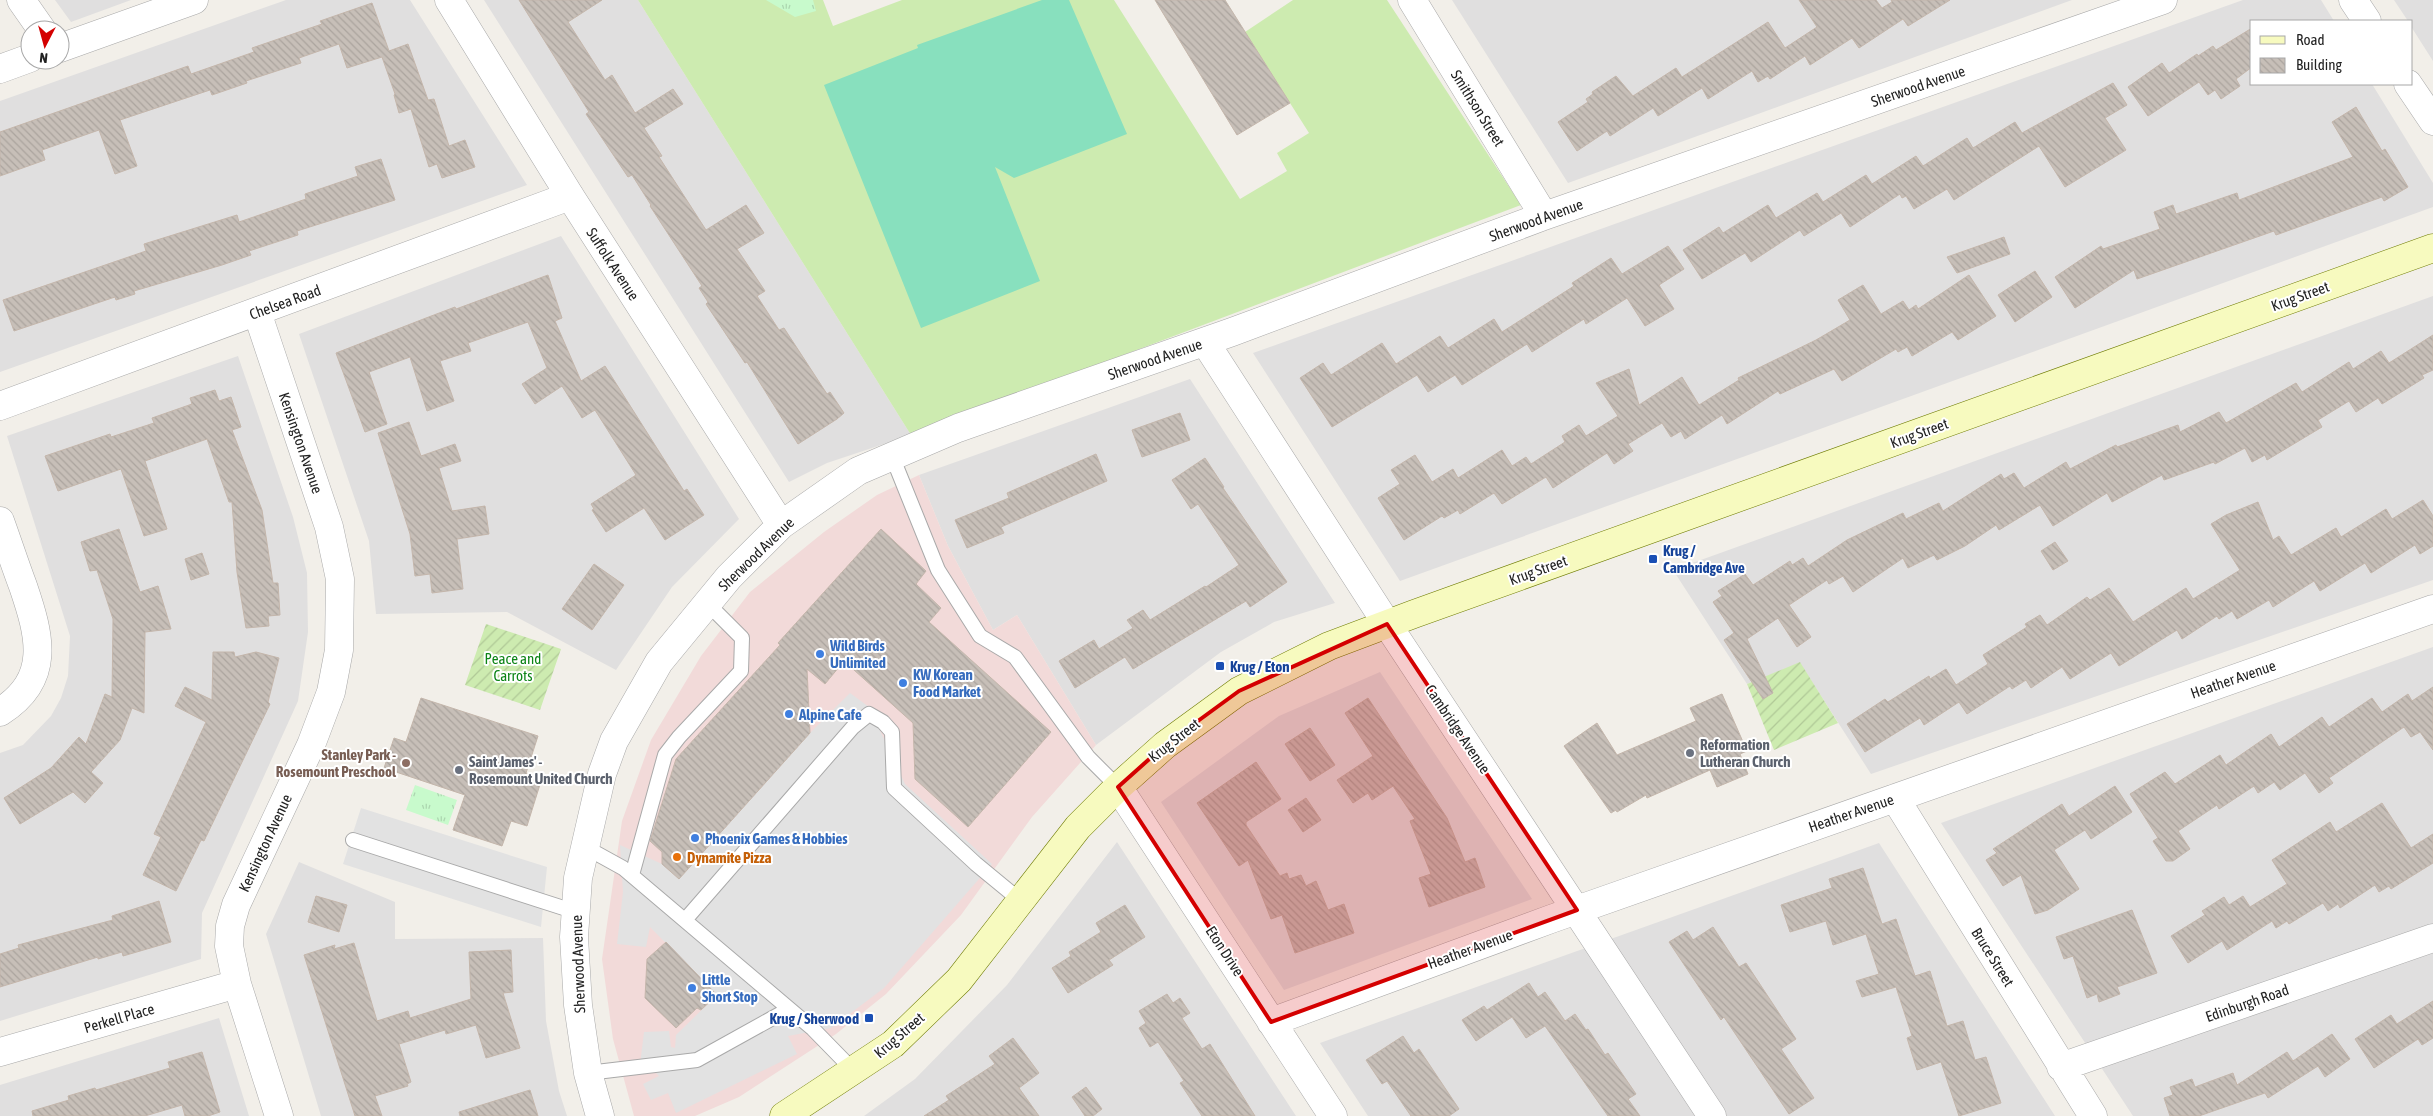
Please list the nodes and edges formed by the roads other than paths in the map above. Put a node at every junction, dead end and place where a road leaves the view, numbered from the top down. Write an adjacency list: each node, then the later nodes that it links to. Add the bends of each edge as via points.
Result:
1 (21, 0): 7 (street)
2 (194, 0): 9 (street)
3 (449, 0): 14 (street, Suffolk Avenue)
4 (1412, 0): 15 (street, Smithson Street)
5 (2163, 0): 15 (street, Sherwood Avenue)
6 (2353, 0): 8 (street)
7 (35, 20)
8 (2366, 20)
9 (70, 44)
10 (20, 62): 11 (street)
11 (0, 69)
12 (2409, 85): 13 (street)
13 (2433, 121)
14 (570, 196): 17 (street, Chelsea Road); 22 (street, Suffolk Avenue)
15 (1544, 216): 18 (street, Sherwood Avenue)
16 (2433, 248): 25 (street, Krug Street)
17 (257, 312): 19 (street, Chelsea Road); 37 (street, Kensington Avenue, via 329,527 340,579 339,650 331,692 311,745 236,906 229,946)
18 (1205, 342): 20 (street, Sherwood Avenue, via 958,428); 25 (street, Cambridge Avenue)
19 (0, 406)
20 (892, 456): 22 (street, Sherwood Avenue, via 858,470); 27 (lane, via 938,570 980,636 1014,657 1088,757)
21 (0, 521): 26 (street, via 35,621 38,662 22,695)
22 (781, 525): 23 (street, Sherwood Avenue)
23 (707, 603): 30 (street, Sherwood Avenue, via 659,662 614,741 602,774); 31 (lane, via 742,638 740,671 665,755)
24 (2433, 610): 28 (street, Heather Avenue)
25 (1388, 624): 27 (street, Krug Street, via 1329,646 1239,691 1165,745); 33 (street, Cambridge Avenue)
26 (0, 712)
27 (1118, 787): 32 (street, Krug Street, via 1078,827); 39 (street, Eton Drive)
28 (1895, 798): 33 (street, Heather Avenue); 41 (street, Bruce Street)
29 (353, 840): 34 (lane)
30 (585, 847): 31 (lane); 34 (street, Sherwood Avenue, via 578,878)
31 (632, 875): 35 (lane)
32 (1021, 901): 35 (lane, via 894,788 892,732 869,714 853,727); 42 (street, Krug Street, via 959,980 893,1044)
33 (1577, 910): 39 (street, Heather Avenue); 48 (street, Cambridge Avenue)
34 (576, 912): 43 (street, Sherwood Avenue, via 574,937 578,1005)
35 (685, 920): 38 (lane)
36 (2433, 938): 41 (street, Edinburgh Road)
37 (237, 984): 40 (street, Perkell Place); 44 (street, Kensington Avenue)
38 (789, 1009): 42 (lane); 43 (lane, via 697,1060)
39 (1271, 1022): 47 (street, Eton Drive)
40 (0, 1052)
41 (2061, 1067): 49 (street, Bruce Street)
42 (854, 1072): 46 (street, Krug Street)
43 (588, 1073): 45 (street, Sherwood Avenue)
44 (279, 1116)
45 (600, 1116)
46 (784, 1116)
47 (1333, 1116)
48 (1712, 1116)
49 (2093, 1116)

